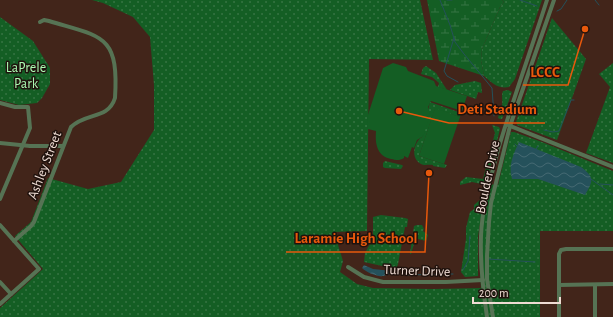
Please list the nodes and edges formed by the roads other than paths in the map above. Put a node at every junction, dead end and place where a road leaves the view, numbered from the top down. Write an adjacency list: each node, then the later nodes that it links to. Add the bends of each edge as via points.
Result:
1 (547, 0): 5 (street, Boulder Drive)
2 (554, 0): 5 (street, Boulder Drive)
3 (40, 22): 8 (street, Ashley Street, via 49,21 97,36 110,47 114,59 116,92 113,103 107,111 76,122 68,131)
4 (0, 103): 7 (street, via 28,107 30,128)
5 (508, 125): 9 (street); 15 (street, Boulder Drive, via 489,216 486,256); 16 (street, Boulder Drive, via 490,179 481,234)
6 (0, 143): 7 (street)
7 (22, 145): 8 (street); 10 (street)
8 (63, 146): 12 (street, Ashley Street, via 34,222)
9 (613, 167)
10 (0, 199)
11 (0, 225): 12 (street)
12 (14, 241): 21 (street, via 39,269)
13 (613, 249): 20 (street, via 561,250)
14 (348, 267): 16 (street, Turner Drive, via 383,282)
15 (488, 279): 16 (street, Turner Drive); 24 (street, Boulder Drive)
16 (482, 280): 23 (street, Boulder Drive)
17 (0, 282): 21 (street)
18 (595, 284): 19 (street); 20 (street); 26 (street)
19 (613, 284)
20 (559, 285): 25 (street)
21 (11, 294): 22 (street)
22 (0, 304)
23 (487, 317)
24 (493, 317)
25 (559, 317)
26 (595, 317)

